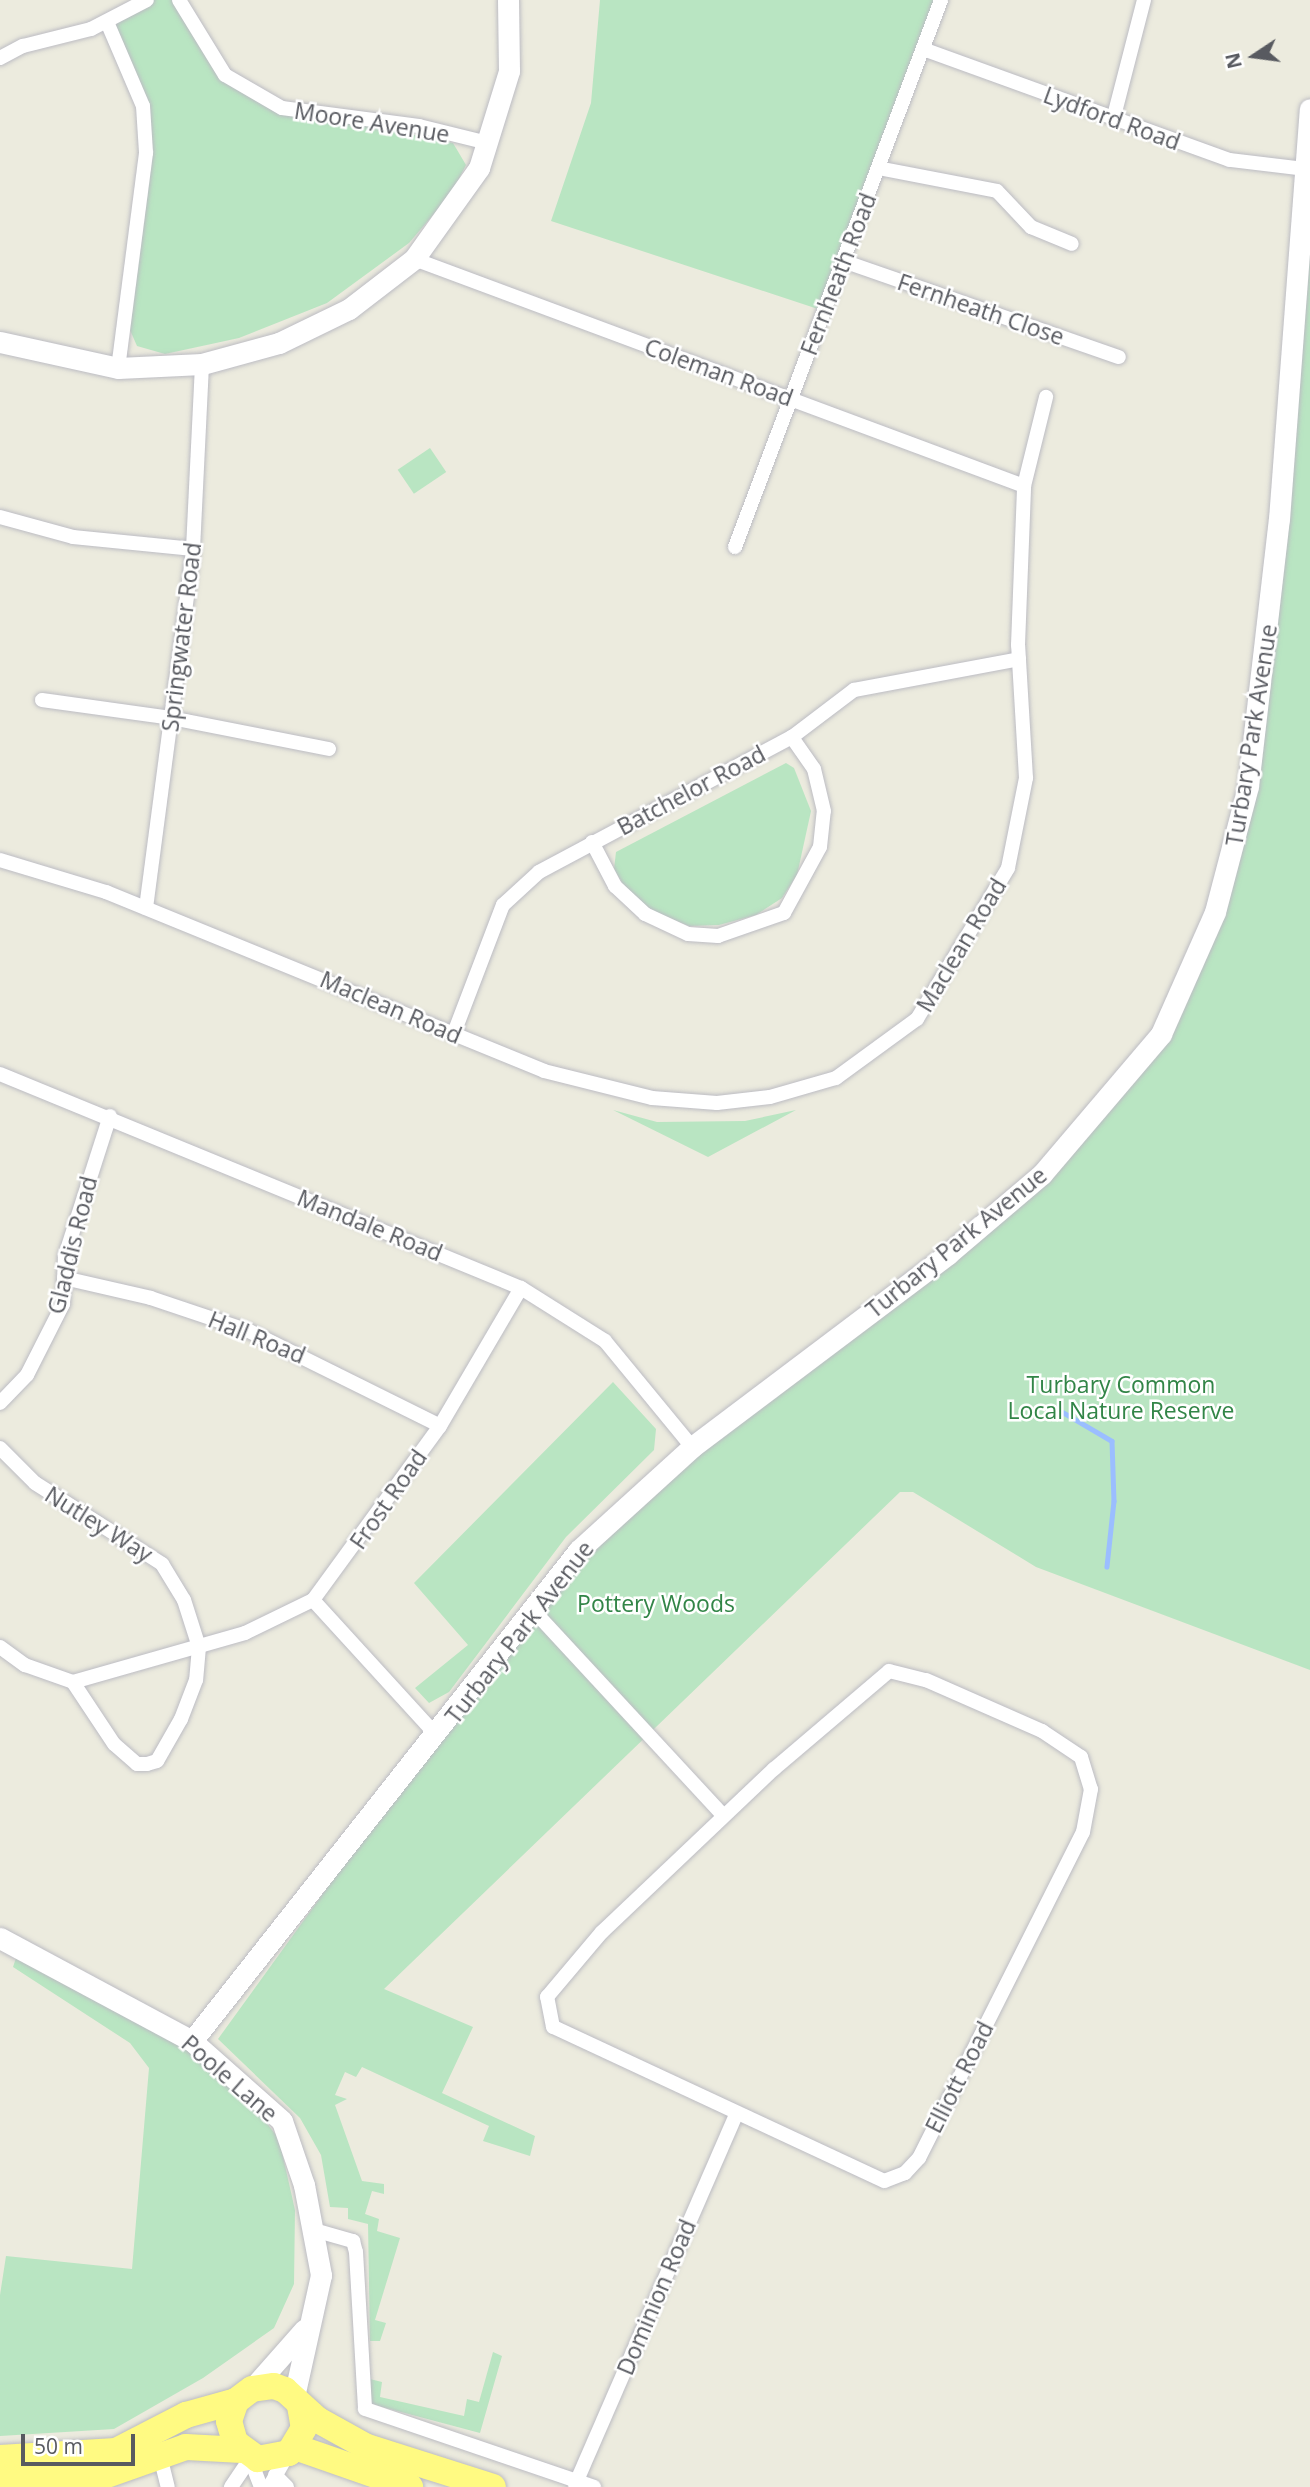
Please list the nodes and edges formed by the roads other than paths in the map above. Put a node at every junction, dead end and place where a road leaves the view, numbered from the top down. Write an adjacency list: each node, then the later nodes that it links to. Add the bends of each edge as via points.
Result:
1 (147, 0): 6 (street)
2 (179, 0): 11 (street, Moore Avenue, via 225,75 282,108 419,126)
3 (508, 0): 11 (street, via 509,71)
4 (941, 0): 7 (street, Fernheath Road)
5 (1144, 0): 10 (street)
6 (107, 22): 8 (street); 20 (street, via 143,106 146,153)
7 (923, 49): 10 (street, Lydford Road); 12 (street, Fernheath Road)
8 (0, 58)
9 (1310, 109): 13 (street, Turbary Park Avenue)
10 (1114, 116): 13 (street, Lydford Road, via 1230,160)
11 (488, 144): 15 (street, via 465,196)
12 (878, 168): 14 (street, via 997,191 1031,227); 16 (street, Fernheath Road)
13 (1305, 169): 42 (street, Turbary Park Avenue, via 1279,519 1248,786 1215,912 1161,1034 1042,1174 948,1254)
14 (1072, 244)
15 (414, 260): 19 (street, via 318,326); 22 (street, Coleman Road)
16 (843, 261): 18 (street, Fernheath Close); 22 (street, Fernheath Road)
17 (0, 342): 20 (street)
18 (1119, 357)
19 (202, 364): 20 (street); 26 (street, Springwater Road)
20 (118, 368)
21 (1046, 397): 23 (street, Maclean Road)
22 (791, 398): 23 (street, Coleman Road); 25 (street, Fernheath Road)
23 (1024, 486): 27 (street, Maclean Road)
24 (0, 517): 26 (street, via 73,537)
25 (735, 547)
26 (193, 549): 29 (street, Springwater Road)
27 (1019, 659): 30 (street, Batchelor Road, via 854,690); 35 (street, Maclean Road, via 1026,778 1008,868 917,1018 836,1078 744,1100 652,1098 544,1071)
28 (42, 700): 29 (street)
29 (171, 718): 31 (street); 34 (street, Springwater Road)
30 (792, 737): 32 (street, Batchelor Road); 32 (street, via 814,769 824,811 820,847 784,913 718,936 688,934 645,914 615,886)
31 (329, 749)
32 (592, 842): 35 (street, Batchelor Road, via 539,872 503,905)
33 (0, 860): 34 (street, Maclean Road)
34 (146, 908): 35 (street, Maclean Road)
35 (454, 1033)
36 (0, 1074): 37 (street, Mandale Road)
37 (110, 1116): 38 (street, Gladdis Road, via 74,1223); 39 (street, Mandale Road)
38 (64, 1278): 40 (street, Gladdis Road, via 63,1304 27,1375); 41 (street, Hall Road, via 151,1298 249,1331 341,1372)
39 (521, 1288): 41 (street, Frost Road); 42 (street, Mandale Road, via 606,1341)
40 (0, 1403)
41 (440, 1426): 44 (street, Frost Road)
42 (692, 1447): 45 (street, Turbary Park Avenue, via 579,1550)
43 (0, 1448): 47 (street, Nutley Way, via 35,1483 162,1564 184,1600)
44 (313, 1600): 47 (street, Frost Road, via 245,1633); 49 (street)
45 (532, 1609): 49 (street, Turbary Park Avenue); 50 (street)
46 (0, 1647): 48 (street, via 24,1665)
47 (199, 1647): 48 (street, Frost Road); 48 (street, via 196,1680 181,1718 157,1761 147,1764 137,1764 114,1744)
48 (73, 1682)
49 (437, 1736): 52 (street, Turbary Park Avenue)
50 (724, 1816): 53 (street, Elliott Road, via 602,1932 547,1997 553,2027); 53 (street, Elliott Road, via 889,1671 926,1680 1042,1731 1081,1757 1091,1789 1083,1832 919,2158 905,2173 884,2181)
51 (0, 1938): 52 (street, Poole Lane)
52 (192, 2041): 54 (street, Poole Lane, via 282,2122)
53 (736, 2115): 65 (street, Dominion Road)
54 (314, 2230): 55 (street, Poole Lane, via 321,2275); 65 (street, via 353,2241 365,2409)
55 (314, 2318): 56 (street); 57 (street, Poole Lane, via 299,2360)
56 (244, 2395): 57 (highway, via 274,2386); 60 (highway, via 186,2415 107,2453); 61 (highway, via 229,2421)
57 (297, 2401): 58 (highway, via 304,2428); 70 (highway, via 399,2460)
58 (292, 2450): 61 (highway); 63 (highway); 64 (street)
59 (160, 2456): 61 (highway, via 202,2445); 62 (highway, via 101,2477); 66 (street)
60 (0, 2458)
61 (242, 2466): 67 (street)
62 (0, 2477)
63 (358, 2478): 69 (highway)
64 (272, 2481): 68 (street)
65 (571, 2484): 71 (street)
66 (167, 2487)
67 (261, 2487)
68 (287, 2487)
69 (410, 2487)
70 (493, 2487)
71 (594, 2487)

